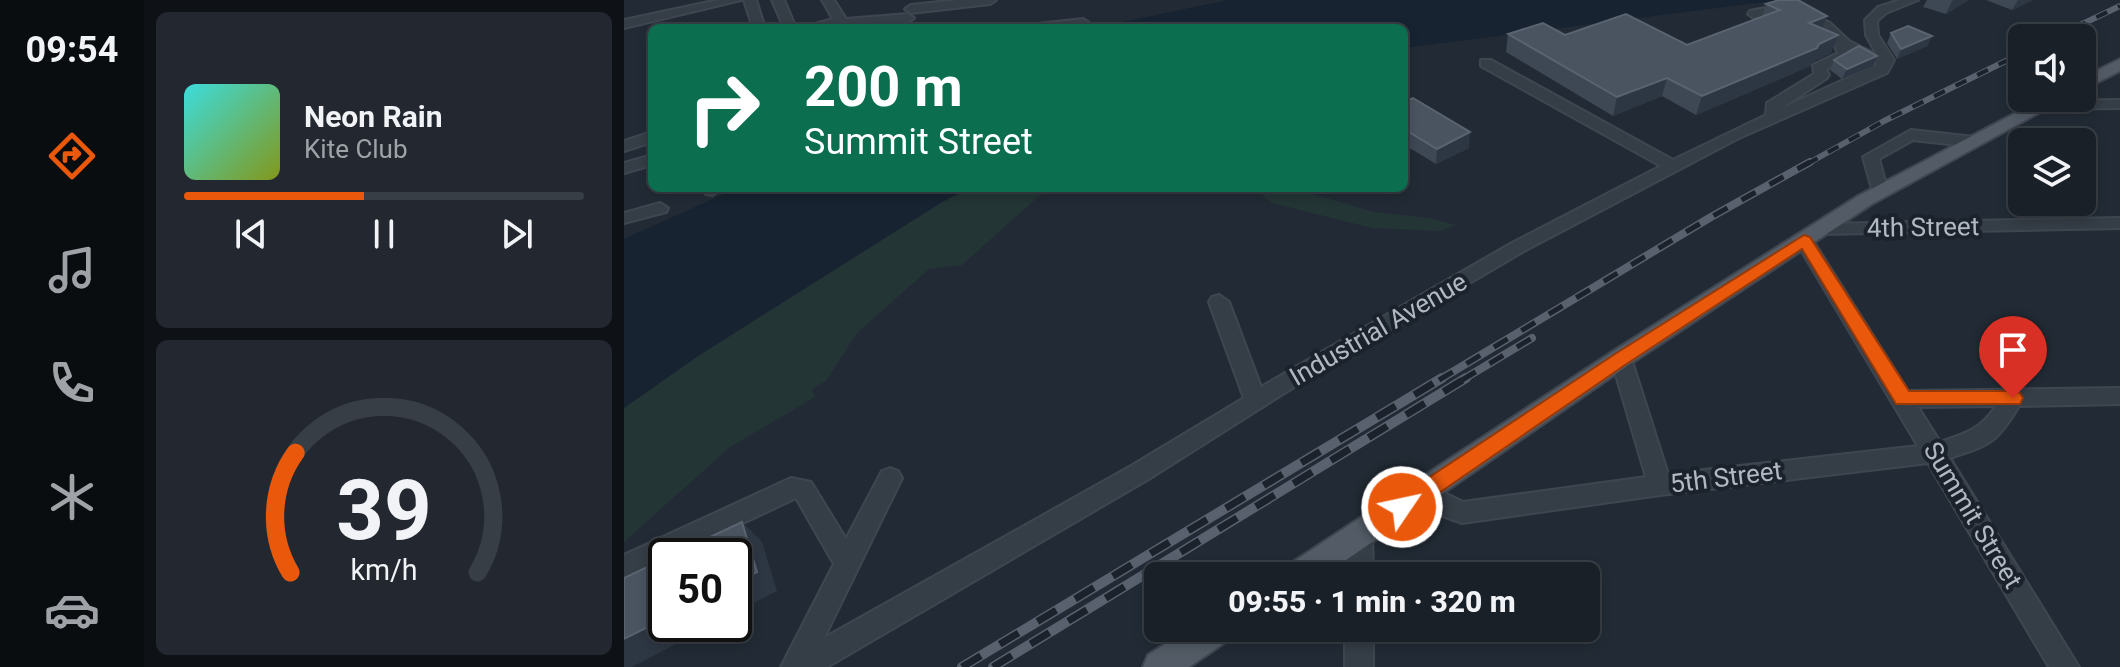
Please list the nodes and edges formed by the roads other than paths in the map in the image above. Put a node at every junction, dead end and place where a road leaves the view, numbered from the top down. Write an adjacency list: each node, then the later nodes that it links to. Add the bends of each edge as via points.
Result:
1 (735, 0): 7 (street)
2 (750, 0): 14 (street)
3 (778, 0): 15 (street)
4 (828, 0): 11 (street)
5 (990, 0): 9 (street)
6 (1912, 0): 20 (street, via 1882,10 1871,20)
7 (712, 2): 8 (street)
8 (676, 6): 13 (street)
9 (909, 14): 11 (street, via 853,24)
10 (1754, 14): 18 (street, via 1786,6 1826,26)
11 (840, 21): 16 (street)
12 (1083, 23): 17 (street)
13 (624, 24)
14 (758, 24)
15 (788, 24)
16 (825, 24)
17 (1074, 24)
18 (1844, 44): 20 (street); 26 (street, via 1846,54 1818,68 1822,75 1772,106)
19 (1486, 63): 31 (street)
20 (1885, 63): 26 (street, Industrial Avenue, via 1882,70)
21 (2120, 64): 22 (main road)
22 (2096, 77)
23 (2096, 103): 24 (street)
24 (2120, 104)
25 (2031, 112): 28 (main road)
26 (1774, 118): 31 (street, Industrial Avenue)
27 (648, 138): 29 (street)
28 (1975, 142): 33 (main road); 33 (street, via 1911,135 1871,157)
29 (624, 146)
30 (648, 161): 32 (street)
31 (1672, 166): 43 (street, Industrial Avenue, via 1518,247)
32 (624, 168)
33 (1880, 192): 37 (main road)
34 (660, 208): 35 (street)
35 (624, 218)
36 (2120, 223): 37 (street, 4th Street)
37 (1813, 235): 39 (main road); 42 (street, Summit Street)
38 (1219, 302): 43 (street)
39 (1621, 358): 46 (street); 47 (main road)
40 (2120, 396): 41 (street)
41 (2013, 398): 42 (street); 44 (street, 5th Street, via 1981,438)
42 (1903, 399): 44 (street, Summit Street)
43 (1256, 401): 55 (street, Industrial Avenue)
44 (1936, 453): 46 (street, 5th Street); 58 (street, Summit Street)
45 (890, 478): 51 (street)
46 (1660, 485): 47 (street, 5th Street, via 1462,513)
47 (1424, 493): 48 (main road)
48 (1360, 535): 49 (main road); 50 (street)
49 (1319, 562)
50 (1360, 562)
51 (847, 563): 52 (street, via 803,489 791,488); 55 (street)
52 (624, 567)
53 (1198, 642): 56 (main road)
54 (1359, 642): 57 (street)
55 (798, 667)
56 (1160, 667)
57 (1359, 667)
58 (2065, 667)

